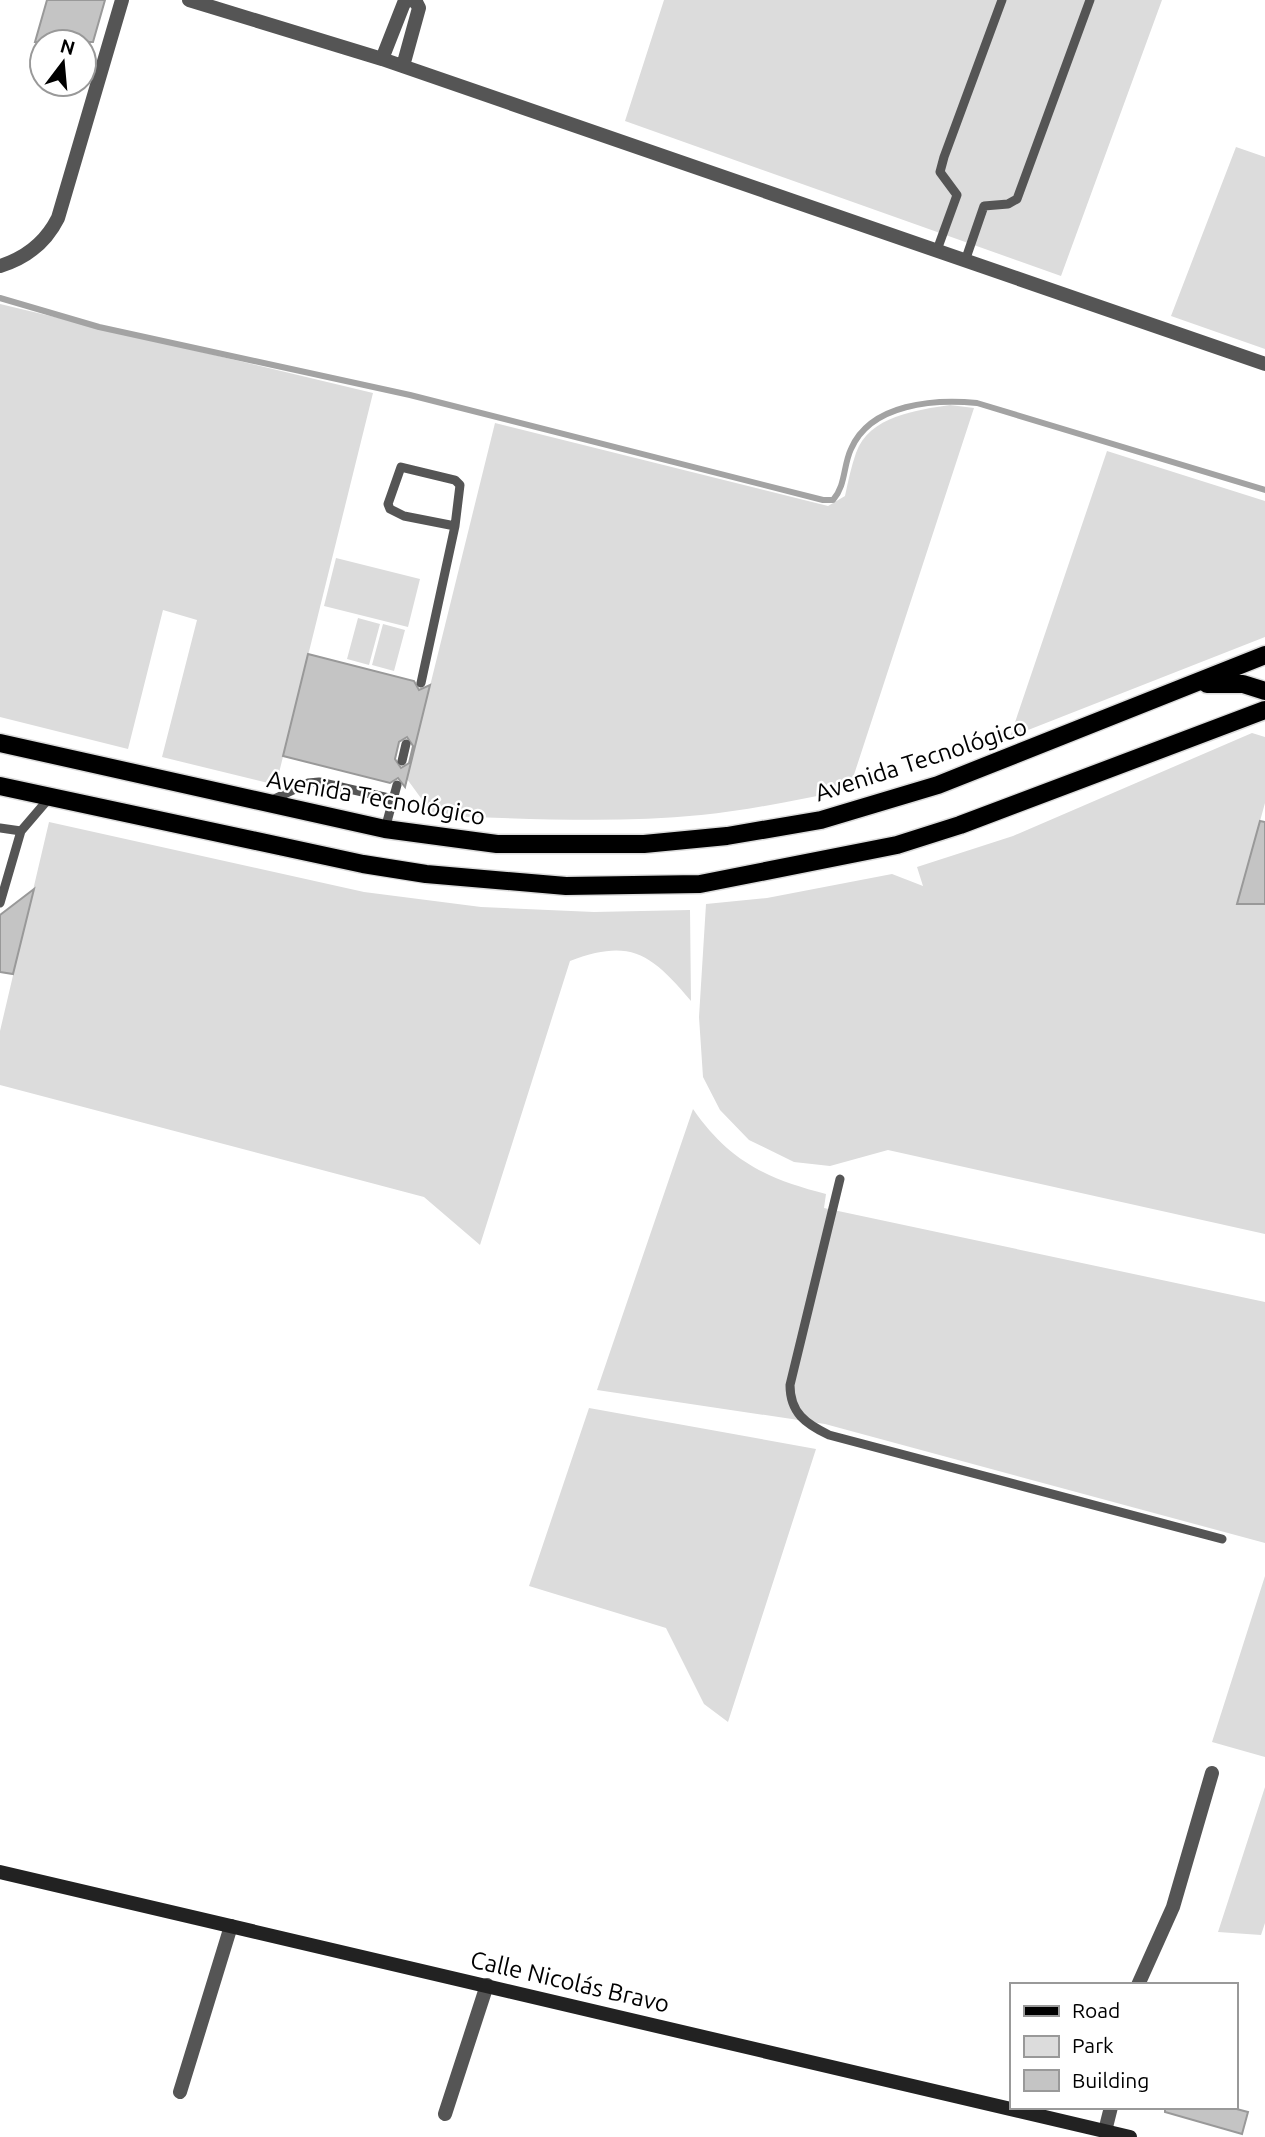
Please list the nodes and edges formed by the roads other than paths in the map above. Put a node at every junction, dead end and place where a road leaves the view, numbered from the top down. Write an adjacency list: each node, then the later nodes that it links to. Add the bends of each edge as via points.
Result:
1 (122, 0): 11 (street, via 58,218 48,236 31,251)
2 (189, 0): 7 (street)
3 (409, 0): 7 (street)
4 (415, 0): 8 (street, via 419,9)
5 (1002, 0): 9 (lane, via 940,172 957,195)
6 (1090, 0): 10 (lane, via 1017,199 984,206)
7 (382, 59): 8 (street)
8 (403, 66): 9 (street)
9 (937, 250): 10 (street)
10 (965, 261): 12 (street)
11 (0, 266)
12 (1265, 364)
13 (455, 526): 13 (lane, via 458,482 401,467 390,509); 15 (lane)
14 (1265, 655): 16 (main road, Avenida Tecnológico)
15 (421, 683)
16 (1190, 684): 17 (main road, via 1235,683); 28 (main road, Avenida Tecnológico, via 938,785 808,822 645,845 497,844)
17 (1265, 691)
18 (1265, 710): 24 (main road, via 897,845 700,884 566,886 426,874)
19 (0, 743): 26 (main road, Avenida Tecnológico)
20 (406, 744): 21 (lane)
21 (402, 761)
22 (397, 785): 25 (lane)
23 (0, 786): 24 (main road)
24 (51, 796): 29 (lane)
25 (393, 799): 26 (lane, via 319,782); 28 (lane)
26 (264, 804): 28 (main road, Avenida Tecnológico)
27 (0, 828): 29 (lane)
28 (385, 829)
29 (21, 831): 30 (lane)
30 (0, 903)
31 (840, 1179): 32 (lane, via 790,1385 792,1406 800,1418 829,1435)
32 (1222, 1539)
33 (1212, 1773): 36 (street, via 1172,1907)
34 (0, 1872): 35 (street, Calle Nicolás Bravo)
35 (231, 1926): 37 (street, Calle Nicolás Bravo); 38 (street)
36 (1139, 1983)
37 (487, 1985): 39 (street, Calle Nicolás Bravo); 42 (street)
38 (180, 2092)
39 (1010, 2109)
40 (1012, 2109): 43 (street, Calle Nicolás Bravo)
41 (1110, 2109): 43 (street)
42 (445, 2114)
43 (1105, 2131): 44 (street, Calle Nicolás Bravo)
44 (1130, 2137)

